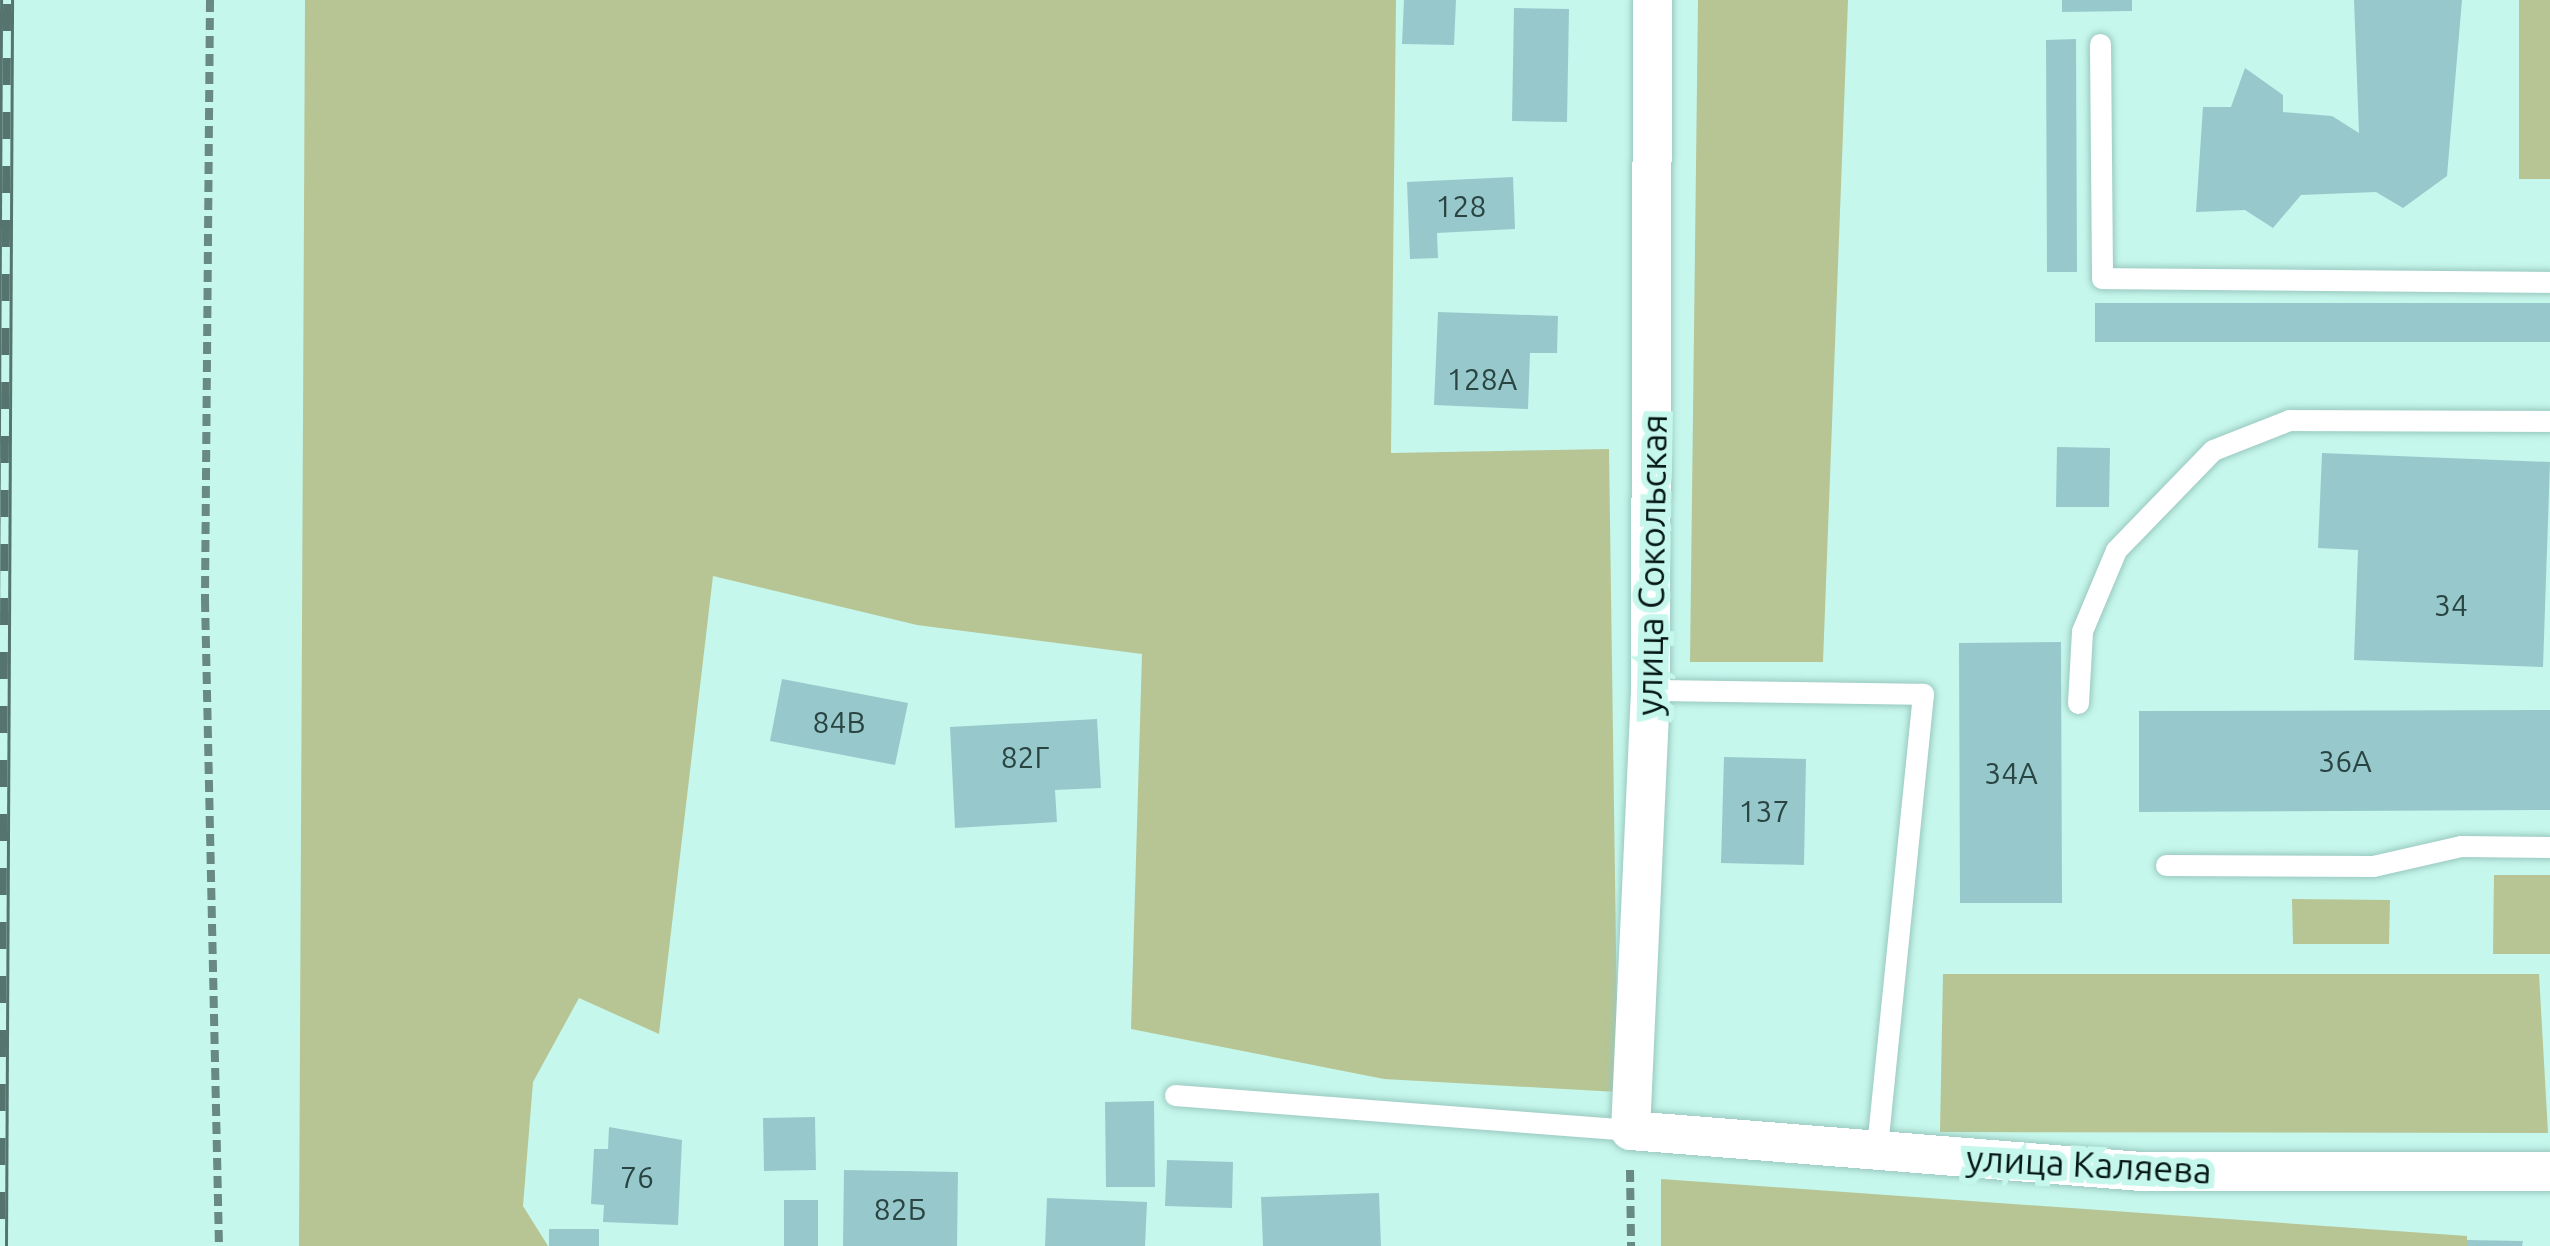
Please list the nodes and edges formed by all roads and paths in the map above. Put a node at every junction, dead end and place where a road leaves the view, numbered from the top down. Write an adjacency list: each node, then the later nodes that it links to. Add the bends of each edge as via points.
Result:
1 (210, 0): 14 (path, via 206,600)
2 (1652, 0): 6 (street, улица Сокольская)
3 (2100, 44): 4 (lane, via 2102,278)
4 (2550, 282)
5 (2550, 421): 7 (lane, via 2322,417 2250,430 2213,450 2116,550 2082,631)
6 (1650, 691): 11 (street, улица Сокольская); 12 (lane, via 1923,694)
7 (2078, 703)
8 (2550, 848): 9 (lane, via 2462,846 2373,866)
9 (2167, 865)
10 (1174, 1095): 11 (lane)
11 (1630, 1130): 12 (street, улица Каляева); 15 (path)
12 (1876, 1153): 13 (street, улица Каляева, via 2141,1171)
13 (2550, 1171)
14 (219, 1246)
15 (1631, 1246)

